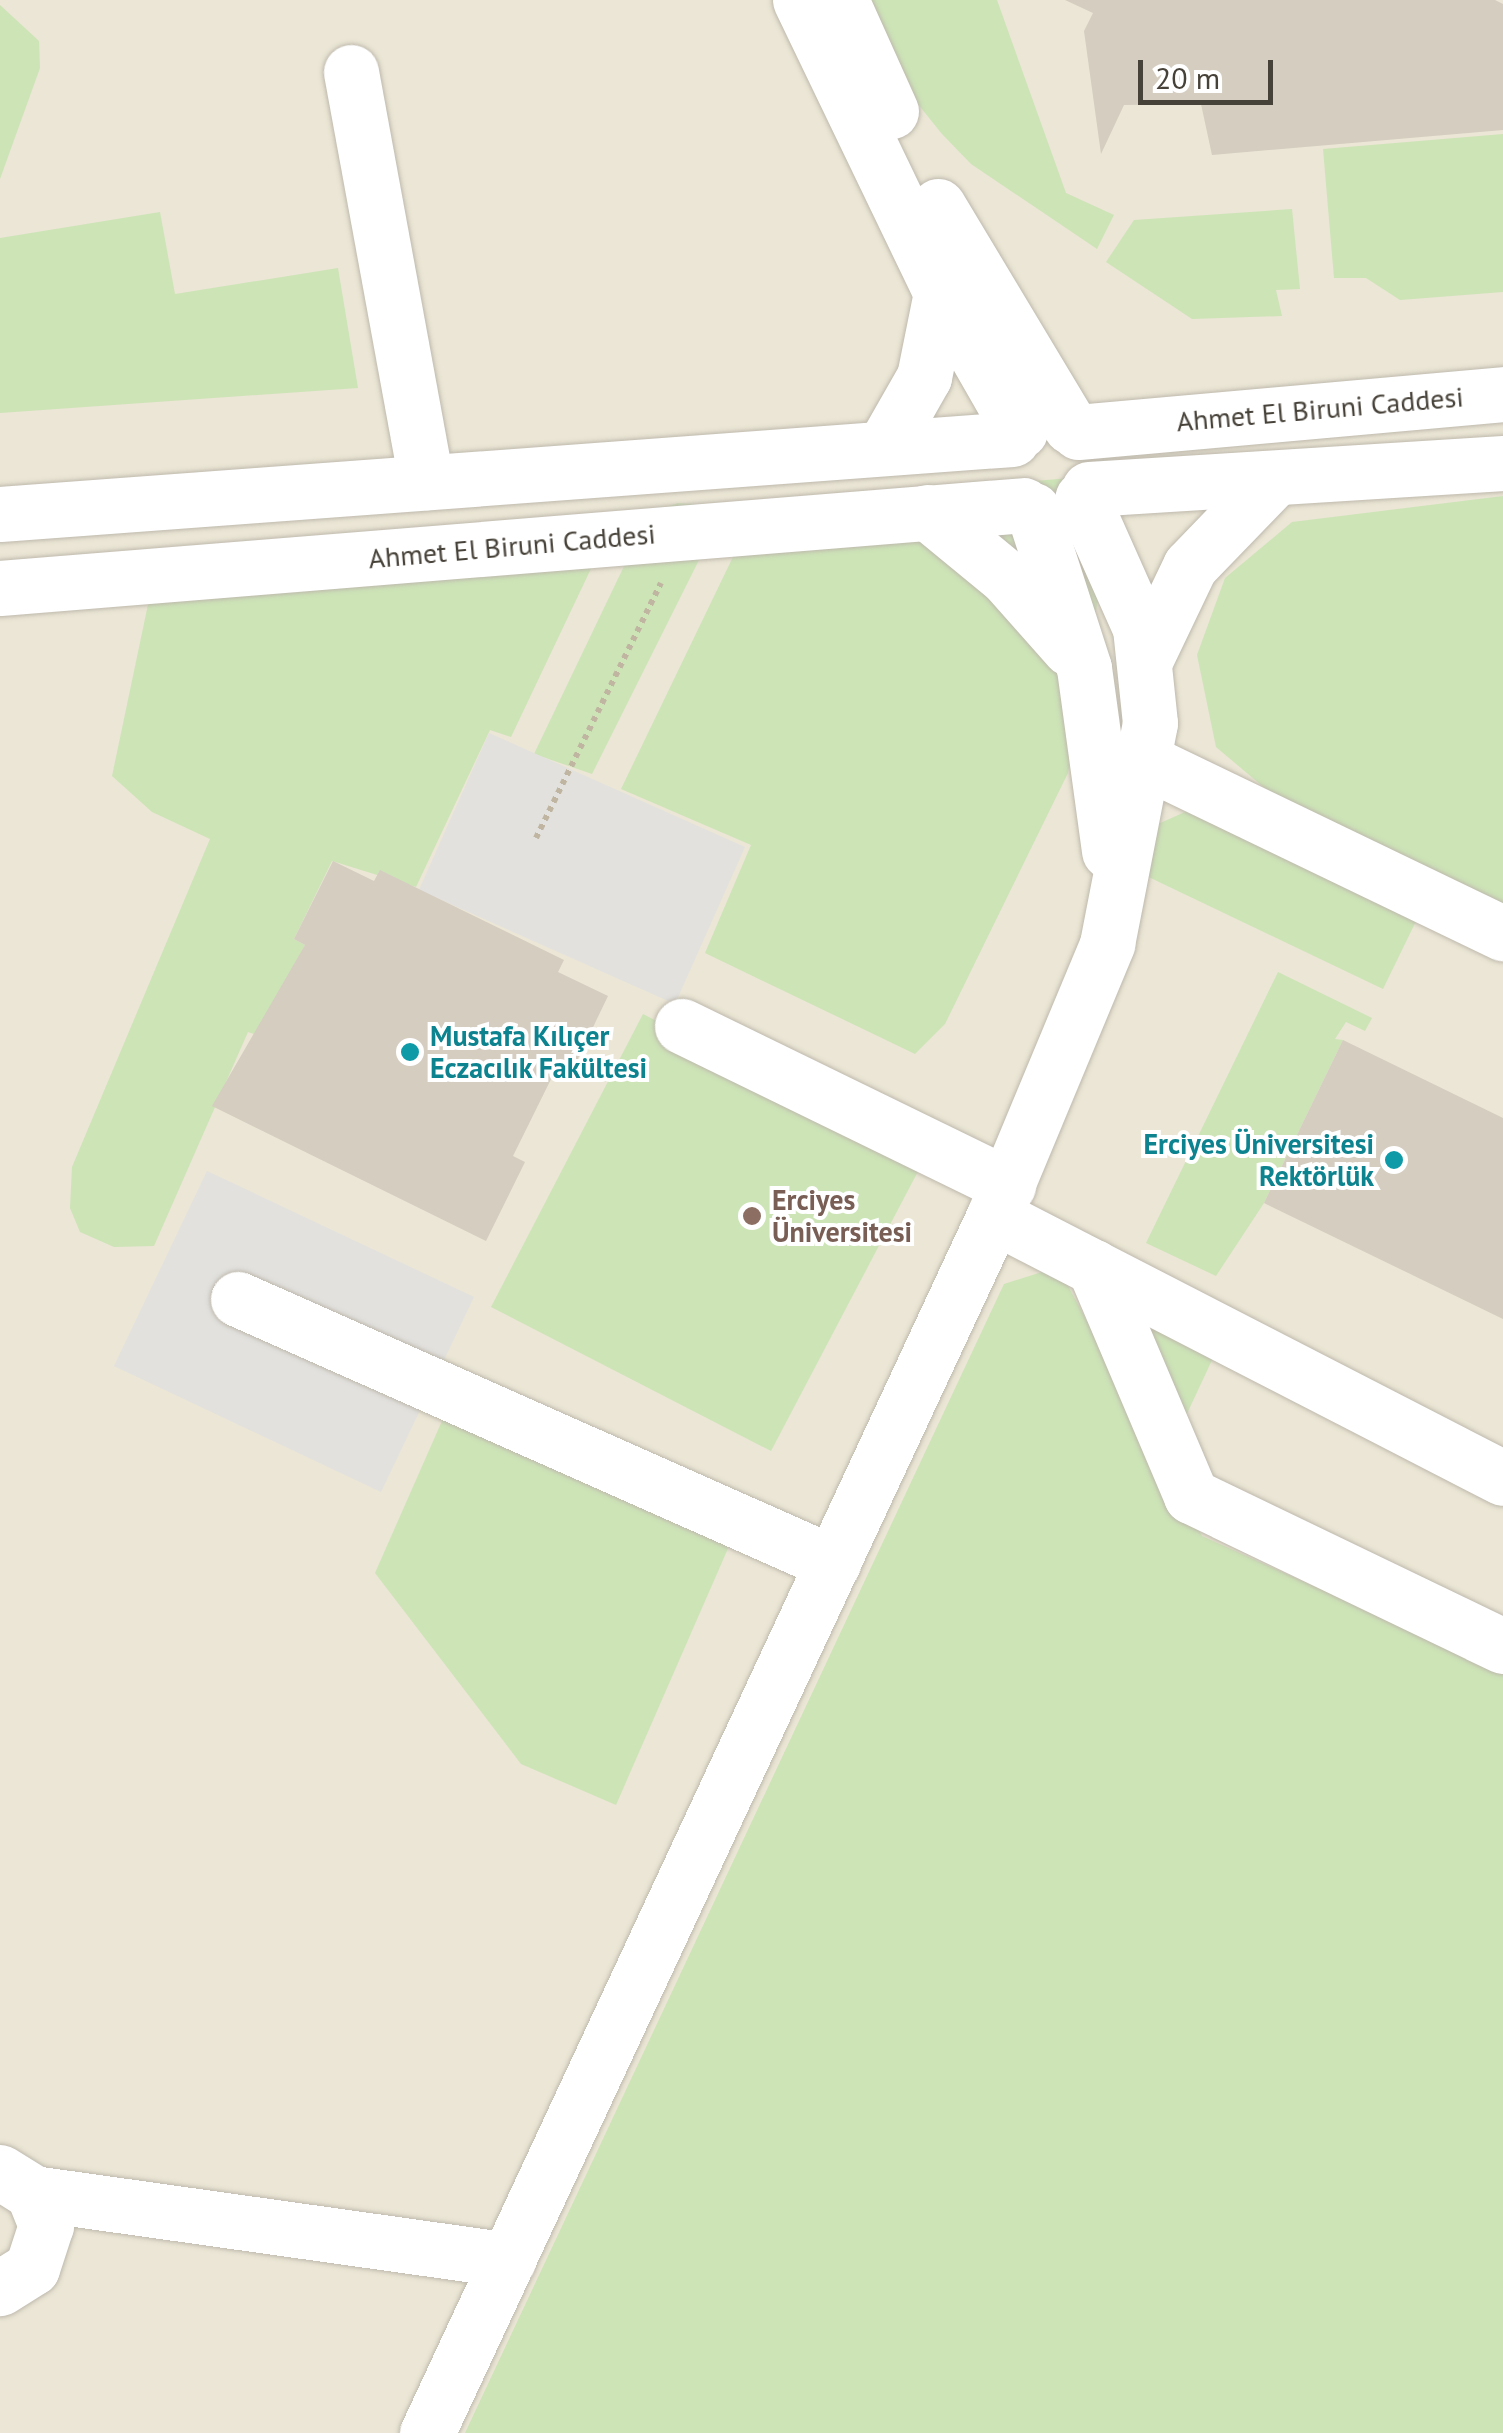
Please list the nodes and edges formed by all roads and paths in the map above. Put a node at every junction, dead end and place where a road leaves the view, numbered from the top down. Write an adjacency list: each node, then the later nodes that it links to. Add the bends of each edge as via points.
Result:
1 (800, 0): 4 (street)
2 (842, 0): 6 (street)
3 (351, 72): 10 (street)
4 (940, 293): 6 (street); 7 (street, via 924,377)
5 (1503, 394): 6 (street, Ahmet El Biruni Caddesi)
6 (1045, 432): 7 (street, Ahmet El Biruni Caddesi); 11 (street, via 1094,458); 11 (street, via 1003,469)
7 (884, 447): 10 (street, Ahmet El Biruni Caddesi)
8 (1503, 463): 9 (street, Ahmet El Biruni Caddesi)
9 (1272, 481): 11 (street, Ahmet El Biruni Caddesi); 16 (street, via 1190,566)
10 (426, 482): 13 (street, Ahmet El Biruni Caddesi)
11 (1057, 501): 12 (street, Ahmet El Biruni Caddesi); 16 (street, via 1126,582); 17 (street)
12 (926, 512): 14 (street, Ahmet El Biruni Caddesi); 17 (street, via 1007,578)
13 (0, 514)
14 (685, 532): 15 (street, Ahmet El Biruni Caddesi); 19 (path)
15 (0, 588)
16 (1145, 660): 18 (street)
17 (1084, 668): 21 (street, via 1107,805)
18 (1147, 762): 20 (street); 21 (street)
19 (536, 838)
20 (1503, 933)
21 (1107, 944): 23 (street)
22 (682, 1026): 23 (street)
23 (1001, 1200): 24 (street); 27 (street)
24 (1094, 1267): 26 (street); 28 (street, via 1191,1496)
25 (238, 1299): 27 (street)
26 (1503, 1478)
27 (834, 1564): 30 (street)
28 (1503, 1646)
29 (16, 2182): 30 (street); 31 (street, via 43,2248 24,2276)
30 (508, 2260): 32 (street)
31 (0, 2288)
32 (426, 2433)

